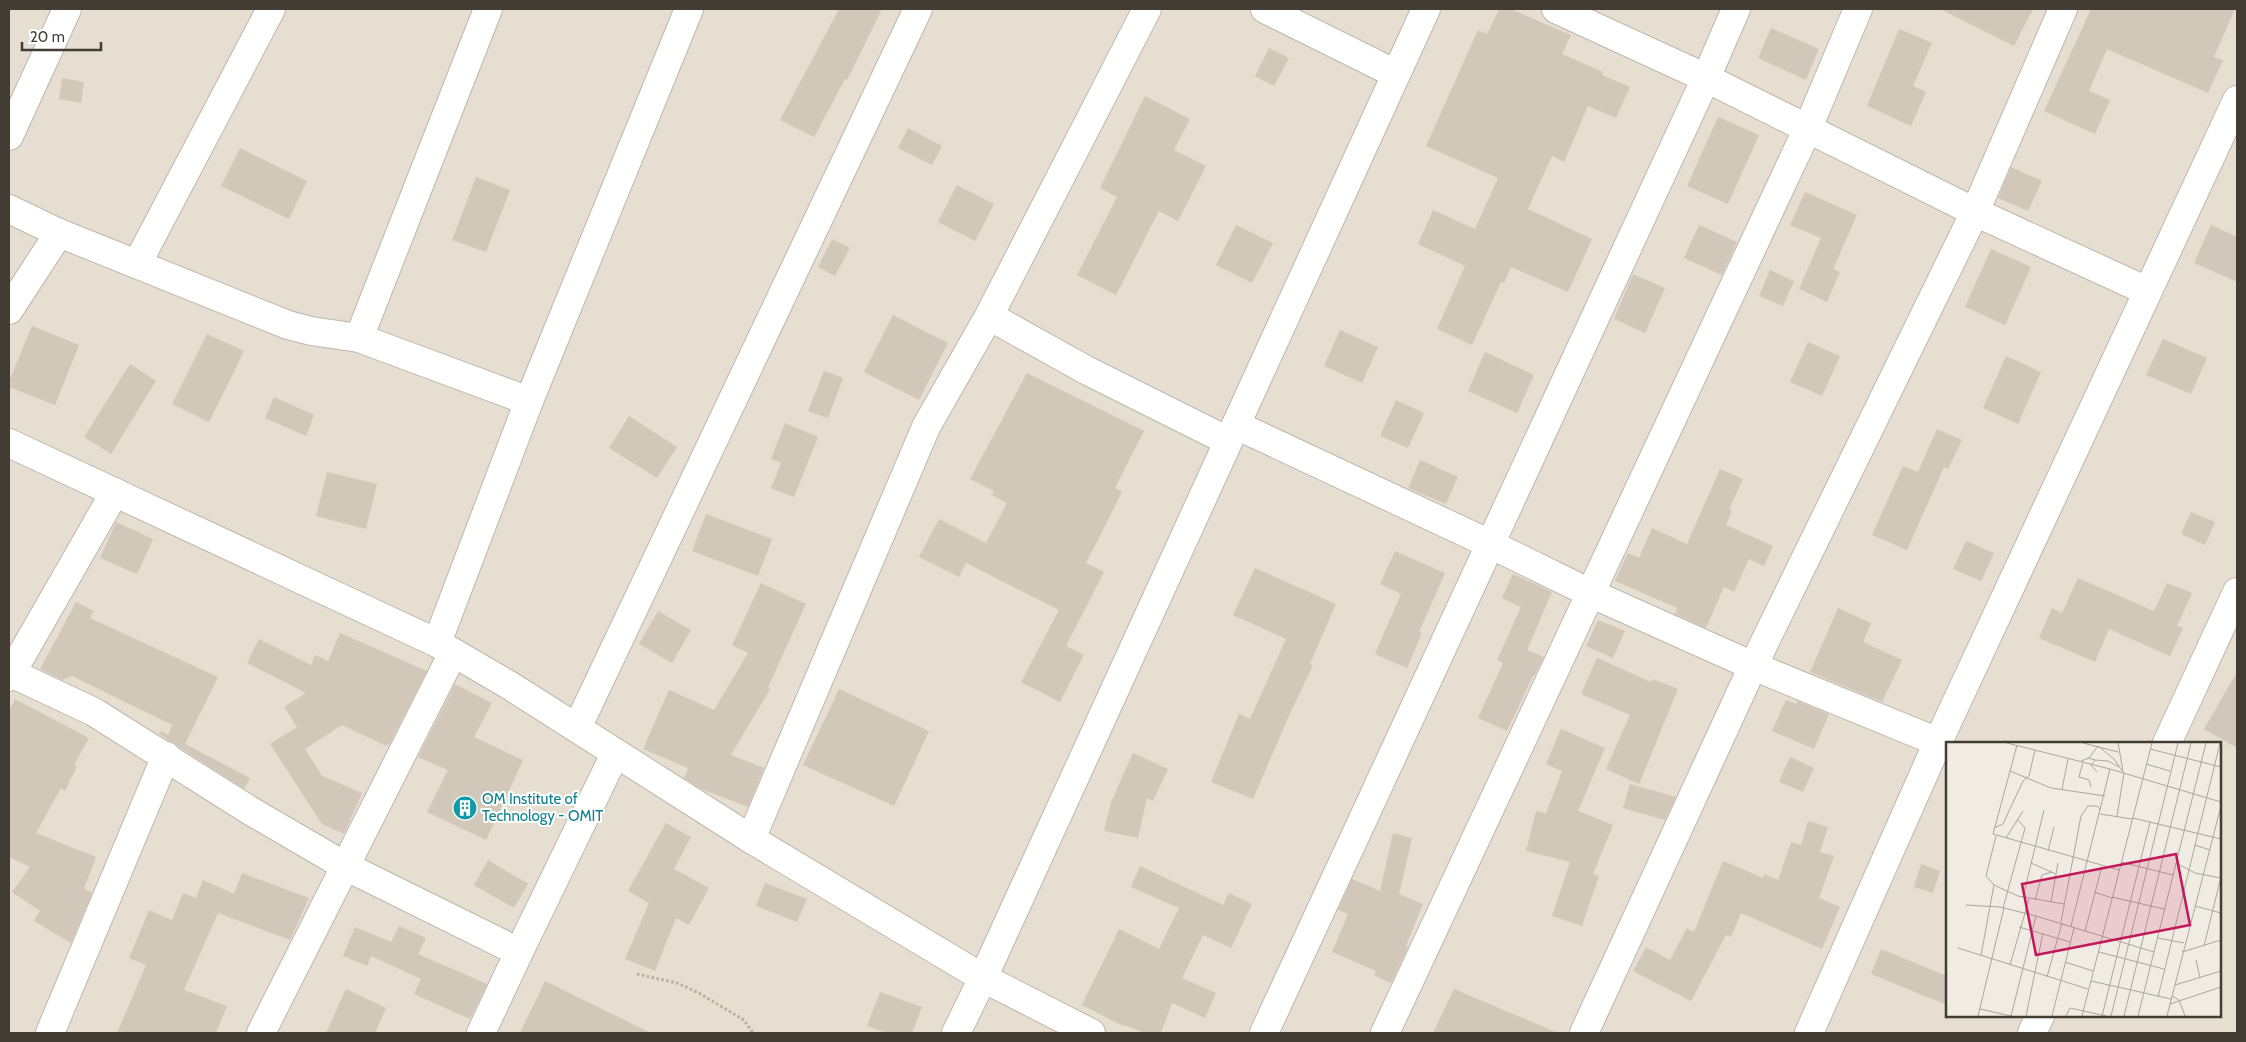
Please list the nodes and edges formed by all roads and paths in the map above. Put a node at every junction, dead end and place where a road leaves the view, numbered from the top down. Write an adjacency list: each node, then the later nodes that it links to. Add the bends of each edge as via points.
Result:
1 (66, 9): 17 (street)
2 (271, 9): 22 (street)
3 (488, 9): 26 (street)
4 (689, 9): 27 (street)
5 (918, 9): 37 (street)
6 (1147, 9): 25 (street)
7 (1266, 9): 13 (street)
8 (1426, 9): 13 (street)
9 (1556, 9): 14 (street)
10 (1736, 9): 14 (street)
11 (1858, 9): 16 (street)
12 (2064, 9): 20 (street)
13 (1396, 74): 28 (street)
14 (1706, 78): 16 (street); 31 (street)
15 (2237, 100): 18 (street)
16 (1807, 130): 20 (street); 33 (street)
17 (9, 136)
18 (2230, 137): 23 (street)
19 (9, 209): 21 (street)
20 (1975, 212): 23 (street); 35 (street)
21 (58, 233): 22 (street); 24 (street)
22 (137, 264): 26 (street, via 288,325)
23 (2147, 291): 38 (street)
24 (9, 310)
25 (989, 316): 28 (street, via 1086,370); 42 (street, via 926,427)
26 (359, 338): 27 (street)
27 (529, 401): 34 (street)
28 (1232, 433): 31 (street); 46 (street)
29 (9, 443): 30 (street)
30 (115, 492): 34 (street); 36 (street)
31 (1490, 544): 33 (street); 54 (street)
32 (2237, 592): 39 (street)
33 (1590, 593): 35 (street); 55 (street)
34 (445, 648): 37 (street); 43 (street)
35 (1753, 666): 38 (street); 56 (street)
36 (9, 674): 41 (street, via 94,712)
37 (577, 728): 40 (street)
38 (1938, 742): 57 (street)
39 (2167, 742)
40 (615, 754): 42 (street); 44 (street)
41 (166, 756): 43 (street, via 249,810); 48 (street)
42 (751, 840): 46 (street)
43 (345, 866): 44 (street); 49 (street)
44 (518, 952): 50 (street)
45 (637, 974): 51 (path, via 677,983 697,992 744,1020)
46 (983, 978): 52 (street); 53 (street)
47 (2040, 1017): 58 (street)
48 (50, 1033)
49 (262, 1033)
50 (482, 1033)
51 (753, 1033)
52 (956, 1033)
53 (1091, 1033)
54 (1264, 1033)
55 (1385, 1033)
56 (1584, 1033)
57 (1809, 1033)
58 (2032, 1033)

